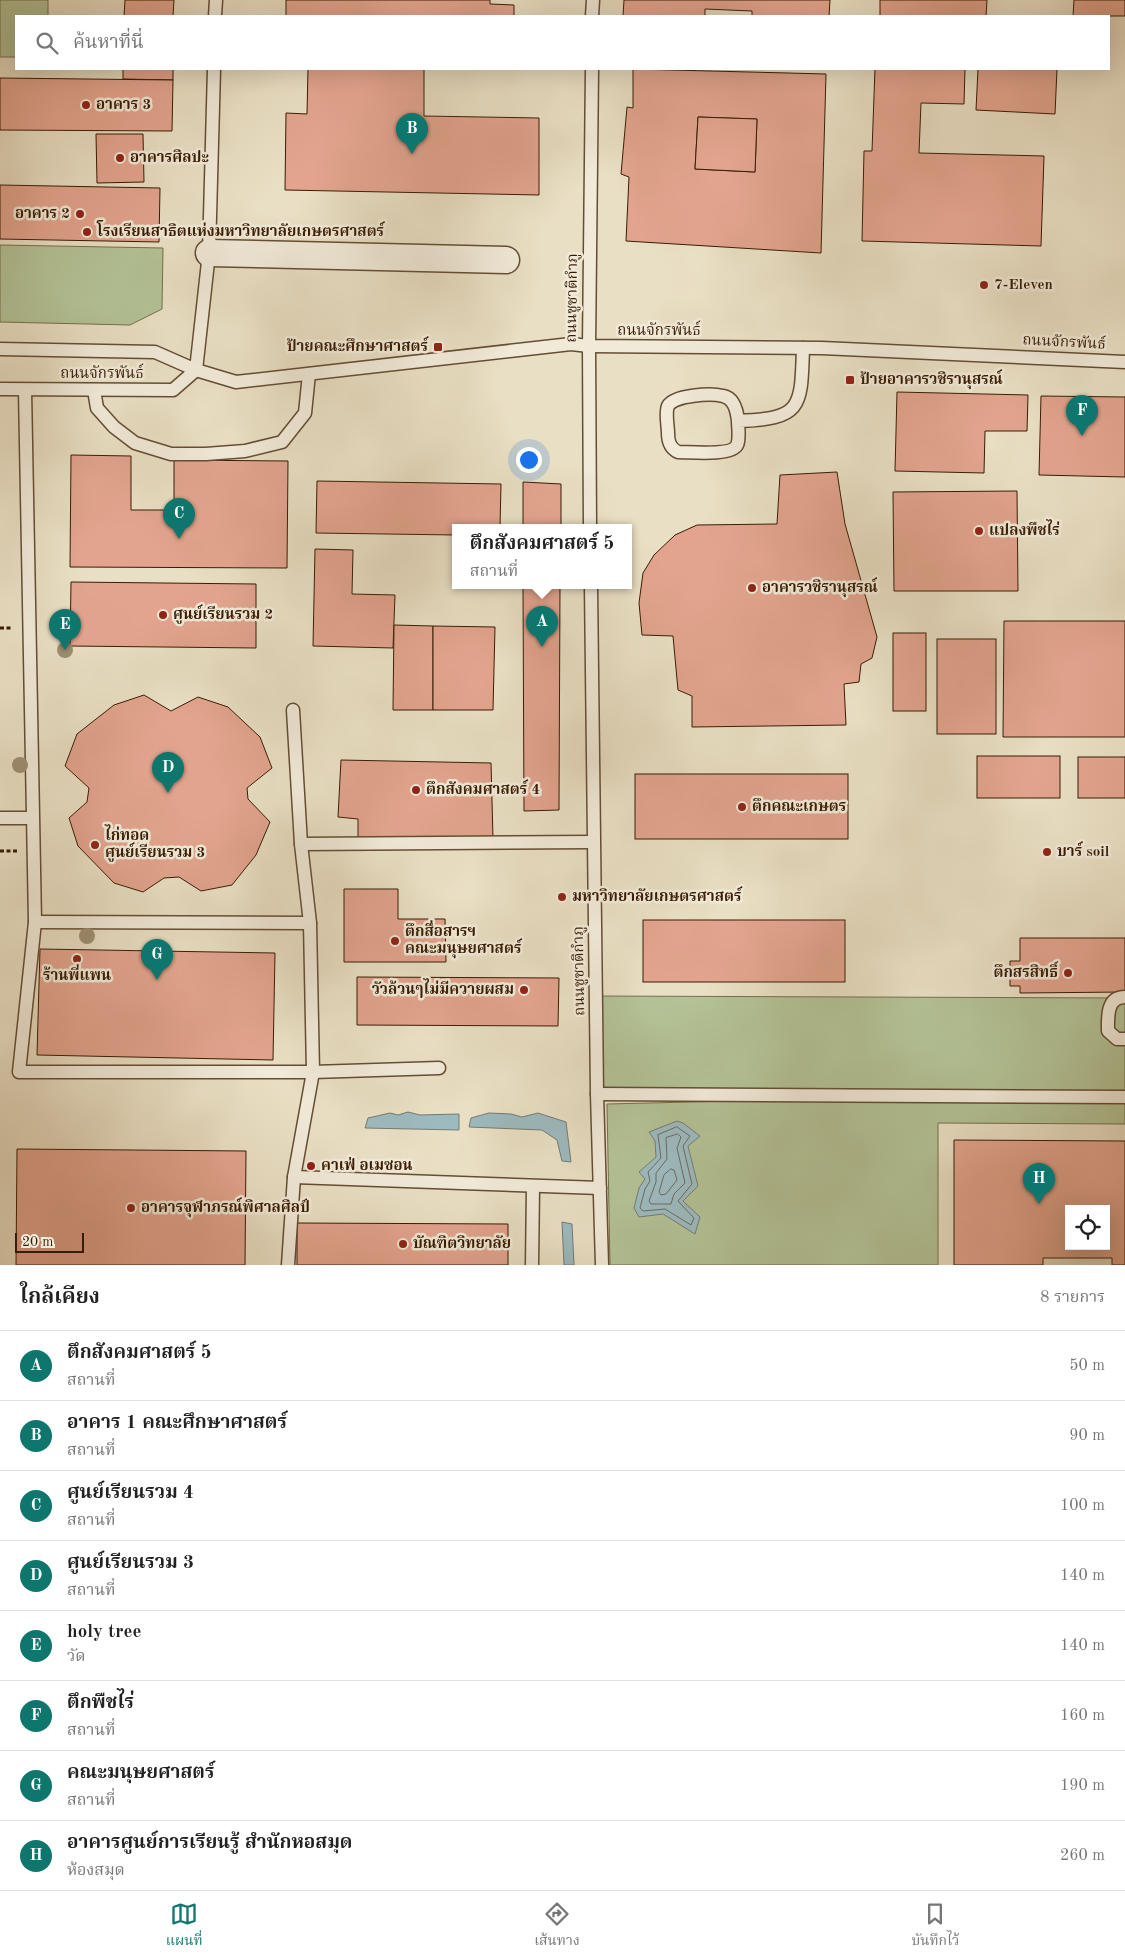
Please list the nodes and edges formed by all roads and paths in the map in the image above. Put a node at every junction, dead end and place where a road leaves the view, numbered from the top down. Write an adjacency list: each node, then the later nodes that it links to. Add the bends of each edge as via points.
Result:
1 (216, 0): 3 (lane)
2 (593, 0): 4 (lane)
3 (216, 15)
4 (592, 15)
5 (214, 70): 7 (lane)
6 (592, 70): 9 (lane, ถนนชูชาติกำภู)
7 (209, 253): 8 (street); 13 (lane)
8 (506, 260)
9 (589, 346): 10 (lane, ถนนจักรพันธ์); 14 (lane, ถนนจักรพันธ์, via 571,344); 19 (lane, ถนนชูชาติกำภู)
10 (803, 348): 12 (lane, ถนนจักรพันธ์); 18 (lane, via 798,402 789,412 766,420)
11 (0, 349): 13 (lane, ถนนจักรพันธ์, via 155,352)
12 (1125, 362)
13 (196, 370): 14 (lane, ถนนจักรพันธ์, via 236,382); 17 (lane, ถนนจักรพันธ์, via 173,390)
14 (309, 374): 17 (lane, via 305,413 282,442 245,451 206,454 171,454 135,444 97,408)
15 (0, 389): 16 (lane, ถนนจักรพันธ์)
16 (25, 390): 17 (lane, ถนนจักรพันธ์); 23 (lane)
17 (94, 390)
18 (738, 421): 18 (lane, via 738,443 732,450 678,452 668,442 667,410 669,404 682,396 724,396 737,411)
19 (590, 524)
20 (591, 589): 24 (lane, ถนนชูชาติกำภู)
21 (293, 710): 25 (lane)
22 (0, 818): 23 (lane)
23 (32, 818): 26 (lane)
24 (594, 842): 25 (lane); 32 (lane, ถนนชูชาติกำภู)
25 (301, 844): 27 (lane)
26 (35, 922): 27 (lane); 31 (lane, via 19,1072)
27 (310, 923): 31 (lane)
28 (1125, 998): 29 (lane, via 1120,997 1108,1010 1108,1031 1118,1039)
29 (1125, 1038)
30 (439, 1068): 31 (lane)
31 (313, 1072): 34 (lane)
32 (597, 1094): 33 (lane); 36 (lane, ถนนชูชาติกำภู)
33 (1125, 1097)
34 (294, 1177): 35 (lane); 37 (lane)
35 (533, 1187): 36 (lane); 38 (lane)
36 (600, 1188): 39 (lane, ถนนชูชาติกำภู)
37 (288, 1265)
38 (532, 1265)
39 (602, 1265)

